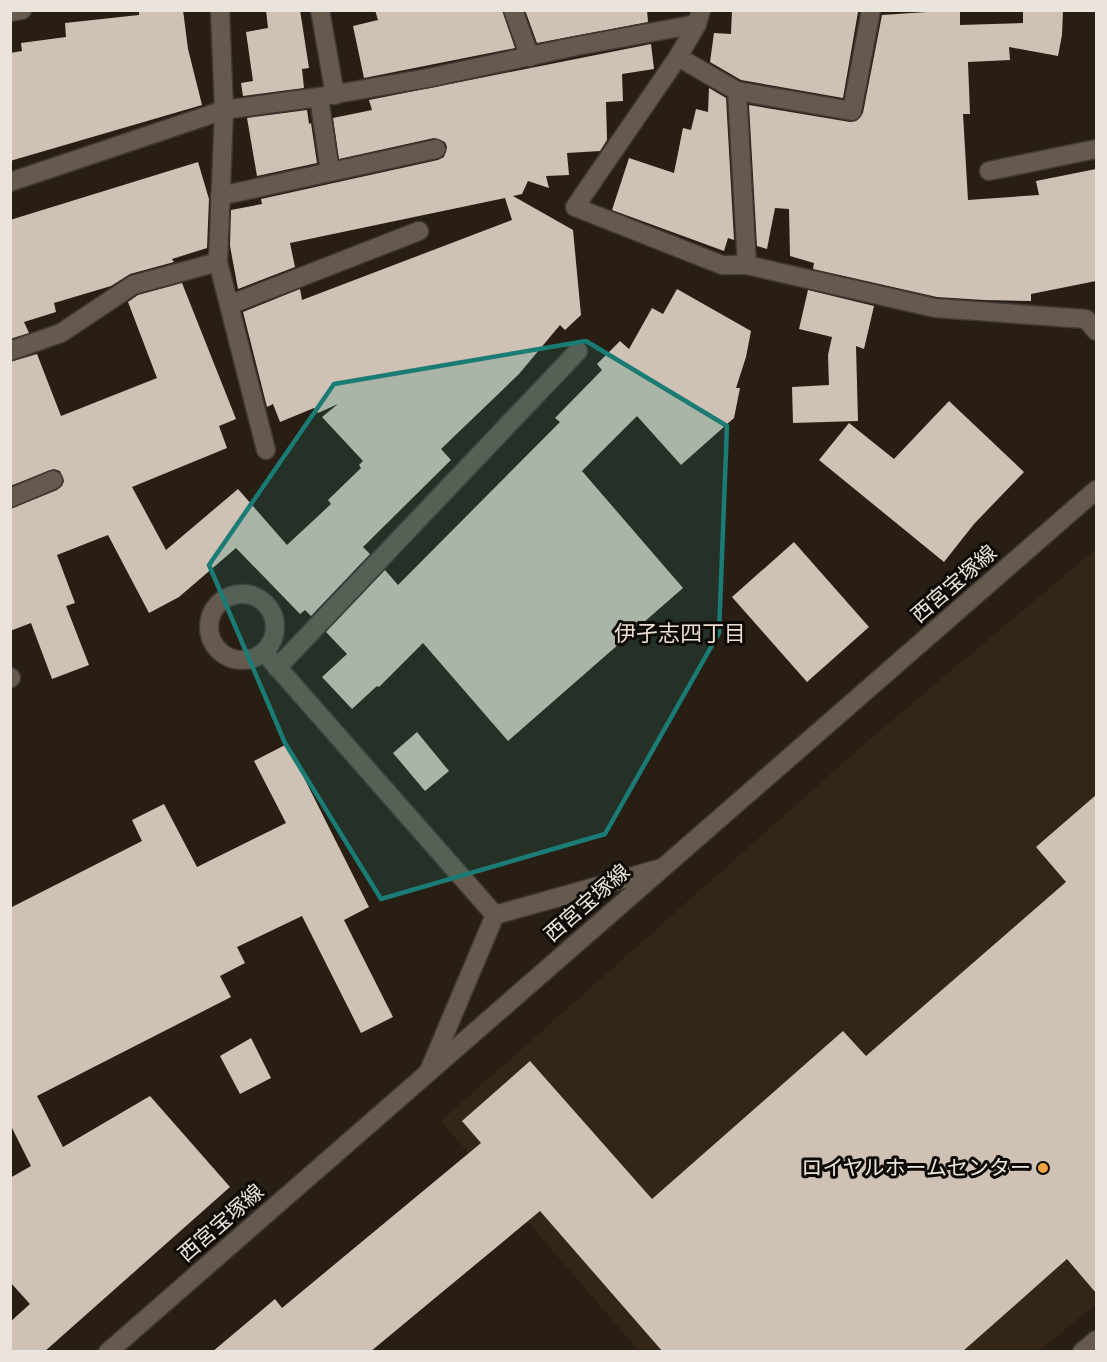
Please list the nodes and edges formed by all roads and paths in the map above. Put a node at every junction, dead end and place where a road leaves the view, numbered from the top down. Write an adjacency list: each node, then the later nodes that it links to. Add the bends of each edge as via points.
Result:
1 (22, 10): 6 (street)
2 (220, 10): 12 (street)
3 (320, 10): 11 (street)
4 (513, 10): 8 (street)
5 (871, 10): 10 (street, via 852,111)
6 (10, 12)
7 (699, 17): 8 (street); 9 (street)
8 (530, 57): 11 (street)
9 (678, 57): 10 (street); 21 (street, via 575,207 722,265)
10 (737, 91): 21 (street)
11 (327, 96): 12 (street); 16 (street)
12 (224, 110): 17 (street); 18 (street)
13 (436, 149): 16 (street)
14 (1096, 149): 15 (street)
15 (989, 171)
16 (330, 172): 18 (street)
17 (10, 182)
18 (220, 196): 20 (street)
19 (419, 231): 22 (street)
20 (218, 262): 22 (street); 24 (street, via 134,285 61,333)
21 (747, 265): 23 (street, via 935,308 1086,319)
22 (229, 305): 26 (street)
23 (1096, 331)
24 (10, 351)
25 (578, 351): 31 (street)
26 (266, 450)
27 (53, 480): 29 (street)
28 (1096, 490): 32 (street, 西宮宝塚線)
29 (10, 498)
30 (264, 652): 31 (street)
31 (277, 668): 33 (street)
32 (662, 868): 33 (street); 34 (street, 西宮宝塚線)
33 (495, 915): 34 (street)
34 (429, 1071): 36 (street, 西宮宝塚線)
35 (1096, 1340): 37 (street)
36 (119, 1348)
37 (1082, 1352)

